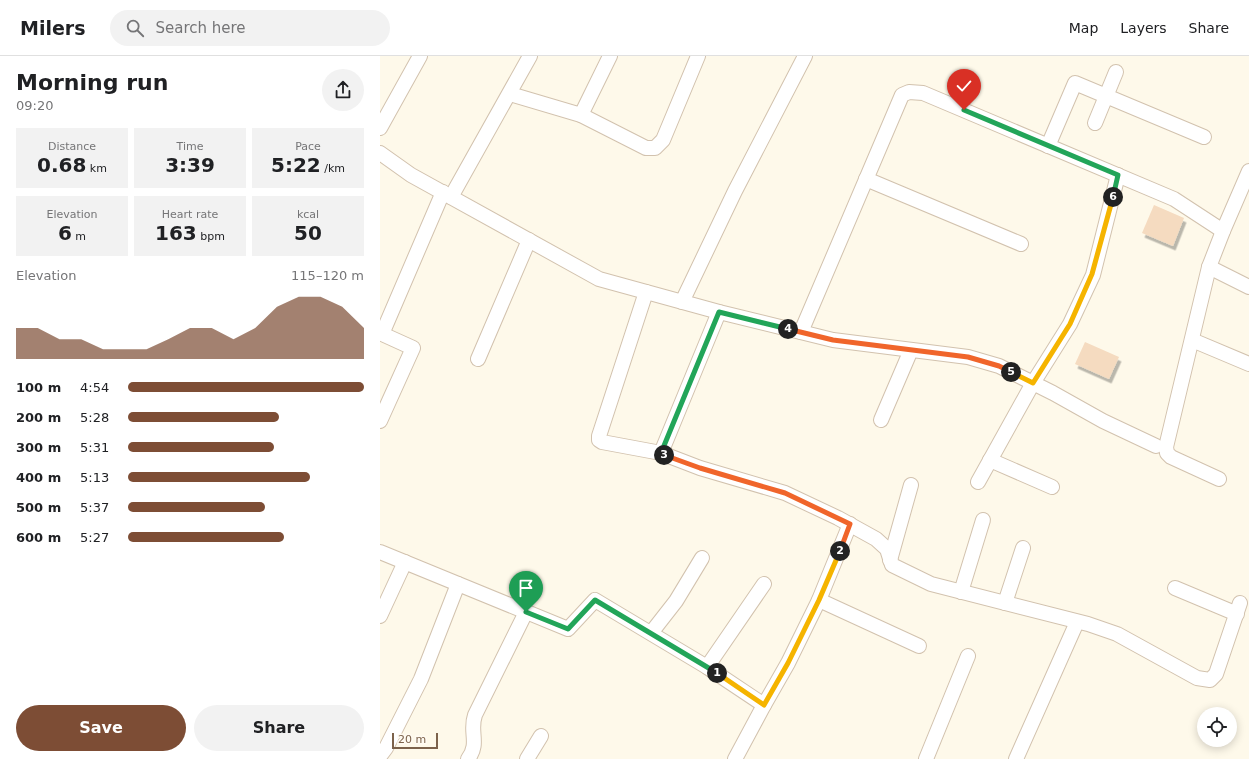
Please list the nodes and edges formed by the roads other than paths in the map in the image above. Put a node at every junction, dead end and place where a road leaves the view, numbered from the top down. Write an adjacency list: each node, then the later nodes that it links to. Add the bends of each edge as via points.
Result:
1 (420, 56): 11 (street)
2 (530, 56): 7 (street)
3 (610, 56): 9 (street)
4 (698, 56): 9 (street, via 663,140 655,148 646,148)
5 (805, 56): 25 (street, via 735,191)
6 (1116, 72): 8 (street)
7 (510, 94): 9 (street); 18 (street)
8 (1106, 96): 10 (street); 12 (street); 13 (street, via 1076,83)
9 (581, 115)
10 (1095, 123)
11 (380, 128)
12 (1204, 137)
13 (1048, 146): 16 (street); 17 (street, via 923,93 909,92 902,95)
14 (380, 153): 18 (street, via 411,175)
15 (1249, 171): 19 (street)
16 (1118, 175): 19 (street, via 1174,199); 32 (street, via 1092,274 1070,324)
17 (866, 179): 21 (street); 27 (street)
18 (447, 195): 20 (street); 34 (street, via 382,334 413,348)
19 (1223, 231): 22 (street)
20 (529, 240): 24 (street, via 599,278); 30 (street)
21 (1021, 244)
22 (1209, 267): 23 (street); 28 (street)
23 (1249, 287)
24 (646, 292): 25 (street); 36 (street, via 599,440)
25 (682, 302): 26 (street)
26 (719, 312): 27 (street); 36 (street)
27 (801, 332): 29 (street, via 833,340)
28 (1192, 340): 31 (street); 38 (street, via 1166,453)
29 (911, 350): 32 (street, via 968,357 999,366); 33 (street)
30 (478, 359)
31 (1249, 364)
32 (1033, 383): 35 (street, via 1102,421); 37 (street)
33 (881, 420)
34 (380, 421)
35 (1156, 446)
36 (661, 453): 43 (street, via 700,468 785,493)
37 (990, 460): 39 (street); 41 (street)
38 (1219, 479)
39 (978, 482)
40 (911, 485): 47 (street)
41 (1052, 487)
42 (983, 520): 52 (street)
43 (850, 524): 47 (street, via 876,539 887,549); 53 (street)
44 (1023, 548): 54 (street)
45 (380, 552): 48 (street)
46 (702, 558): 58 (street, via 676,601)
47 (890, 560): 52 (street, via 892,565 931,584)
48 (405, 562): 49 (street); 56 (street)
49 (458, 584): 55 (street); 64 (street, via 420,679)
50 (764, 584): 61 (street)
51 (1175, 588): 57 (street, via 1239,608 1216,674 1210,680 1197,678 1117,634)
52 (961, 592): 54 (street)
53 (819, 600): 59 (street); 62 (street)
54 (1005, 603): 57 (street)
55 (526, 612): 58 (street, via 568,629 595,600); 66 (street, via 475,715 474,748)
56 (380, 616)
57 (1077, 622): 69 (street)
58 (651, 633): 61 (street)
59 (919, 646)
60 (968, 656): 68 (street)
61 (707, 666): 62 (street)
62 (764, 705): 65 (street)
63 (541, 736): 67 (street)
64 (380, 756)
65 (739, 758)
66 (468, 759)
67 (527, 759)
68 (926, 759)
69 (1016, 759)

